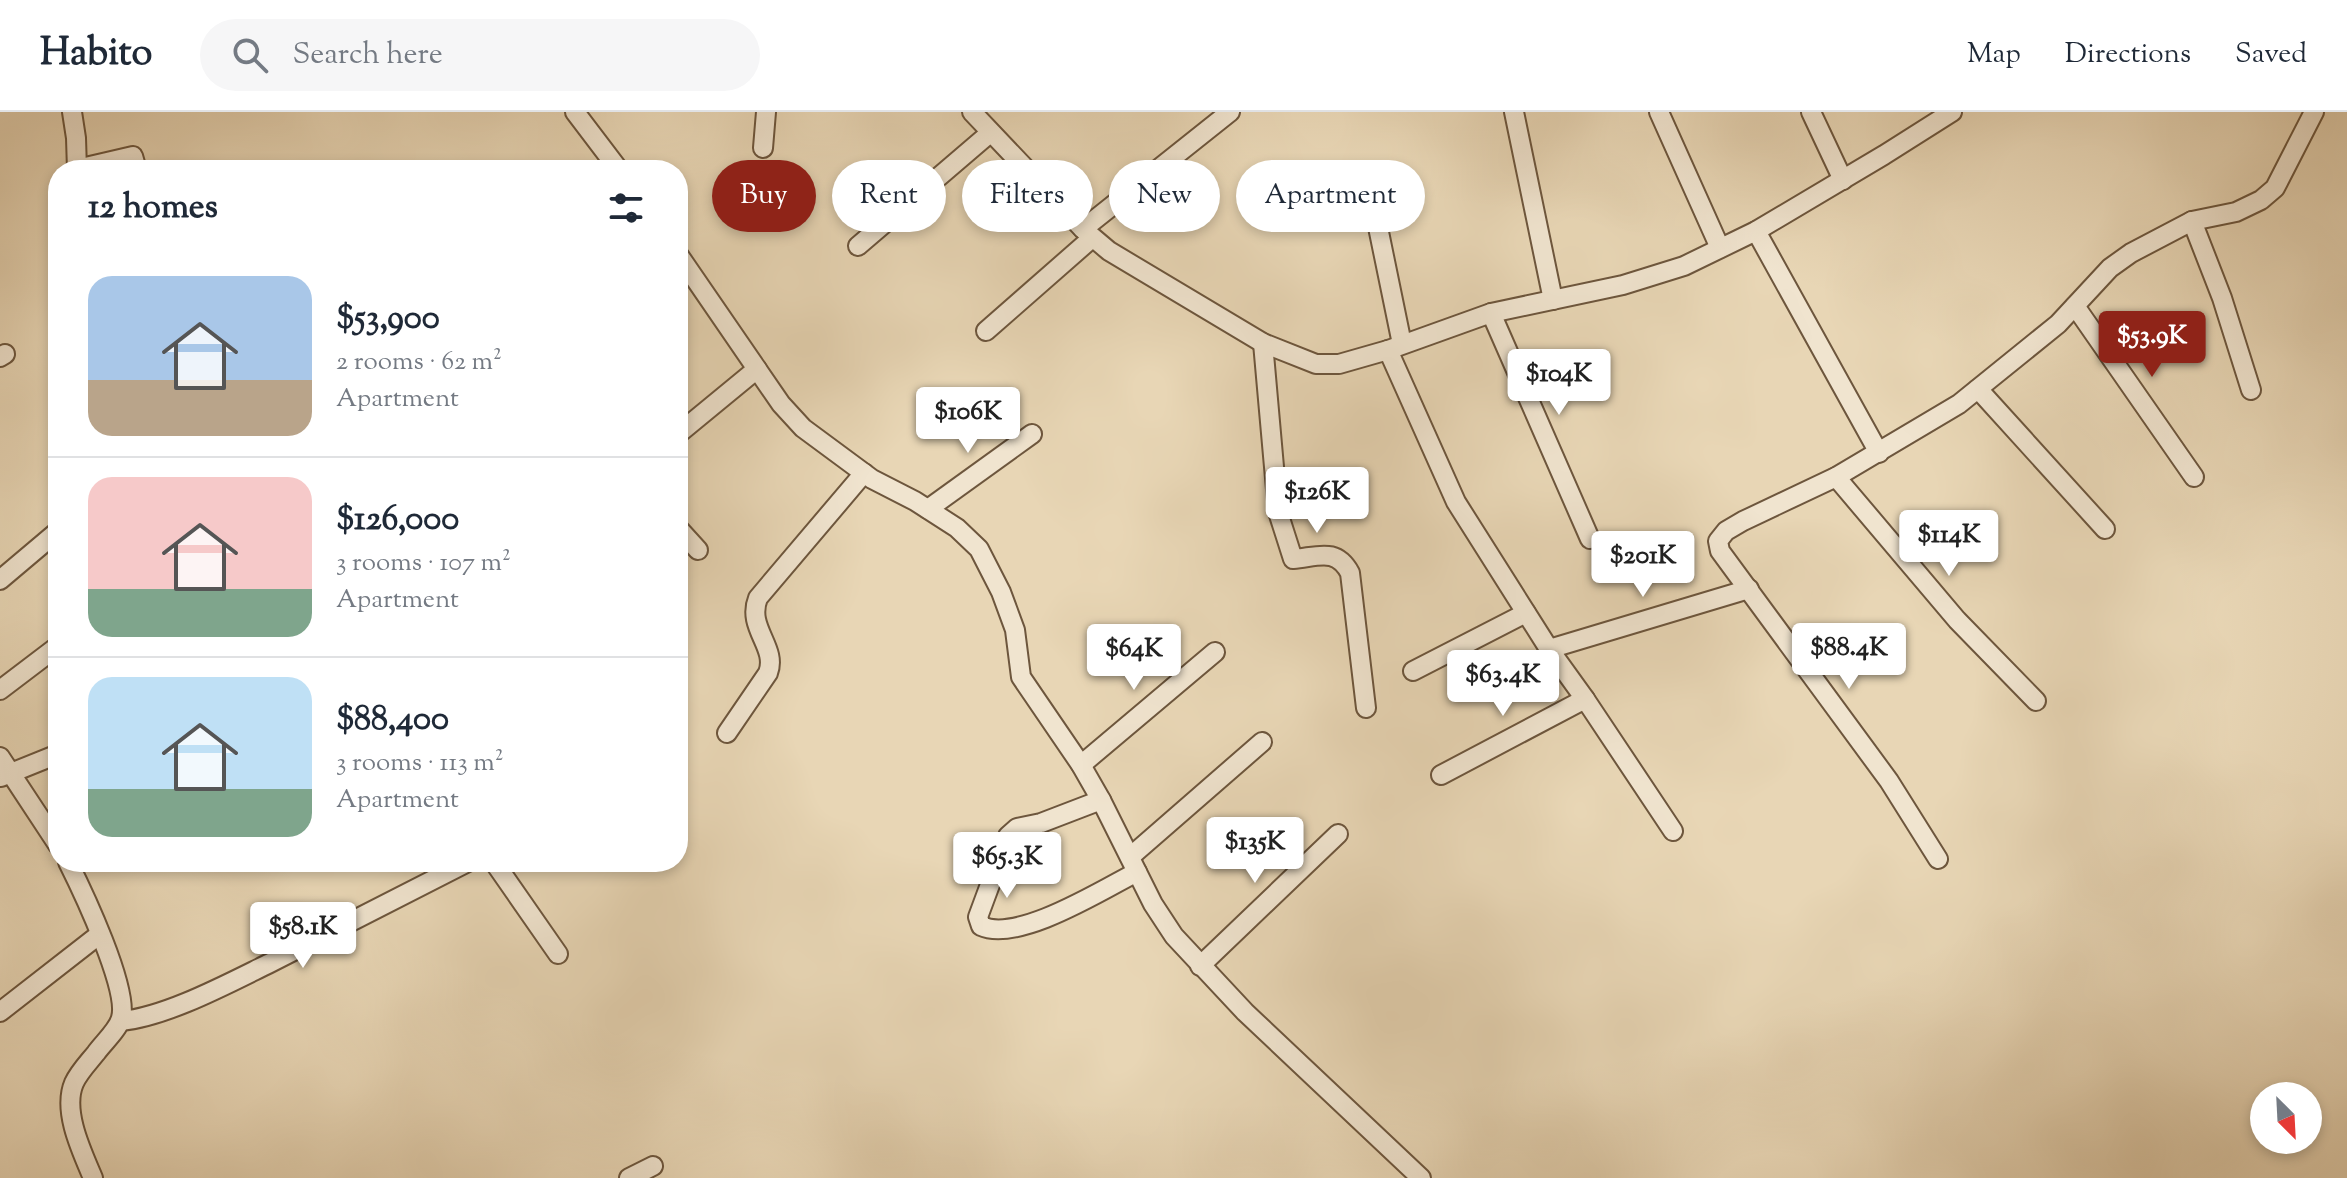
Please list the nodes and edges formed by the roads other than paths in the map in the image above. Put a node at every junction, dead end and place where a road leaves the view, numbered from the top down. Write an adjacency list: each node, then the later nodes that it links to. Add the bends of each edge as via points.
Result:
1 (72, 112): 13 (street)
2 (575, 112): 16 (street)
3 (766, 112): 12 (street)
4 (972, 112): 11 (street)
5 (1230, 112): 21 (street)
6 (1514, 112): 25 (street)
7 (1659, 112): 23 (street)
8 (1811, 112): 17 (street)
9 (1952, 112): 17 (street)
10 (2314, 112): 18 (street, via 2275,188 2236,212)
11 (990, 133): 21 (street); 22 (street)
12 (763, 148)
13 (77, 160)
14 (116, 160): 15 (street)
15 (134, 160)
16 (611, 160)
17 (1843, 180): 19 (street)
18 (2192, 221): 26 (street, via 2110,268); 33 (street)
19 (1756, 231): 23 (street); 36 (street)
20 (1377, 232): 30 (street)
21 (1087, 233): 28 (street); 29 (street)
22 (858, 246)
23 (1720, 248): 25 (street, via 1623,285)
24 (688, 269): 31 (street)
25 (1553, 300): 27 (street)
26 (2075, 306): 32 (street); 39 (street)
27 (1491, 313): 30 (street); 44 (street)
28 (986, 331)
29 (1263, 343): 30 (street, via 1316,364 1339,364); 56 (street, via 1278,512 1293,559 1331,555 1350,573)
30 (1395, 347): 48 (street, via 1456,502)
31 (757, 369): 34 (street); 37 (street, via 803,428)
32 (1978, 389): 36 (street); 41 (street)
33 (2251, 390)
34 (688, 426)
35 (1032, 434): 40 (street)
36 (1879, 453): 38 (street)
37 (864, 473): 40 (street); 57 (street, via 758,598 754,616 771,666)
38 (1836, 477): 47 (street, via 1762,511 1718,541); 55 (street, via 1957,620)
39 (2194, 477)
40 (928, 509): 60 (street, via 979,549 1015,630 1021,677)
41 (2105, 529)
42 (48, 539): 46 (street)
43 (688, 539): 45 (street)
44 (1590, 539)
45 (698, 550)
46 (0, 580)
47 (1749, 589): 49 (street); 67 (street, via 1889,781)
48 (1526, 613): 49 (street); 52 (street)
49 (1549, 649): 54 (street)
50 (1215, 652): 60 (street)
51 (48, 654): 53 (street)
52 (1413, 671)
53 (0, 690)
54 (1585, 699): 62 (street); 65 (street)
55 (2036, 701)
56 (1366, 708)
57 (727, 733)
58 (1262, 742): 68 (street)
59 (48, 757): 61 (street)
60 (1081, 765): 63 (street)
61 (4, 769): 64 (street)
62 (1441, 775)
63 (1101, 800): 68 (street); 68 (street, via 1017,828 1008,836 978,917 981,926 990,930 1046,919)
64 (48, 831)
65 (1673, 831)
66 (1338, 834): 74 (street)
67 (1938, 859)
68 (1133, 864): 74 (street, via 1174,936)
69 (75, 872): 72 (street)
70 (448, 872): 76 (street, via 234,981 161,1012)
71 (501, 872): 73 (street)
72 (100, 934): 75 (street); 76 (street, via 118,979)
73 (558, 954)
74 (1200, 966): 80 (street)
75 (0, 1012)
76 (121, 1021): 78 (street, via 72,1087 71,1116)
77 (653, 1166): 79 (street)
78 (93, 1178)
79 (629, 1178)
80 (1421, 1178)

